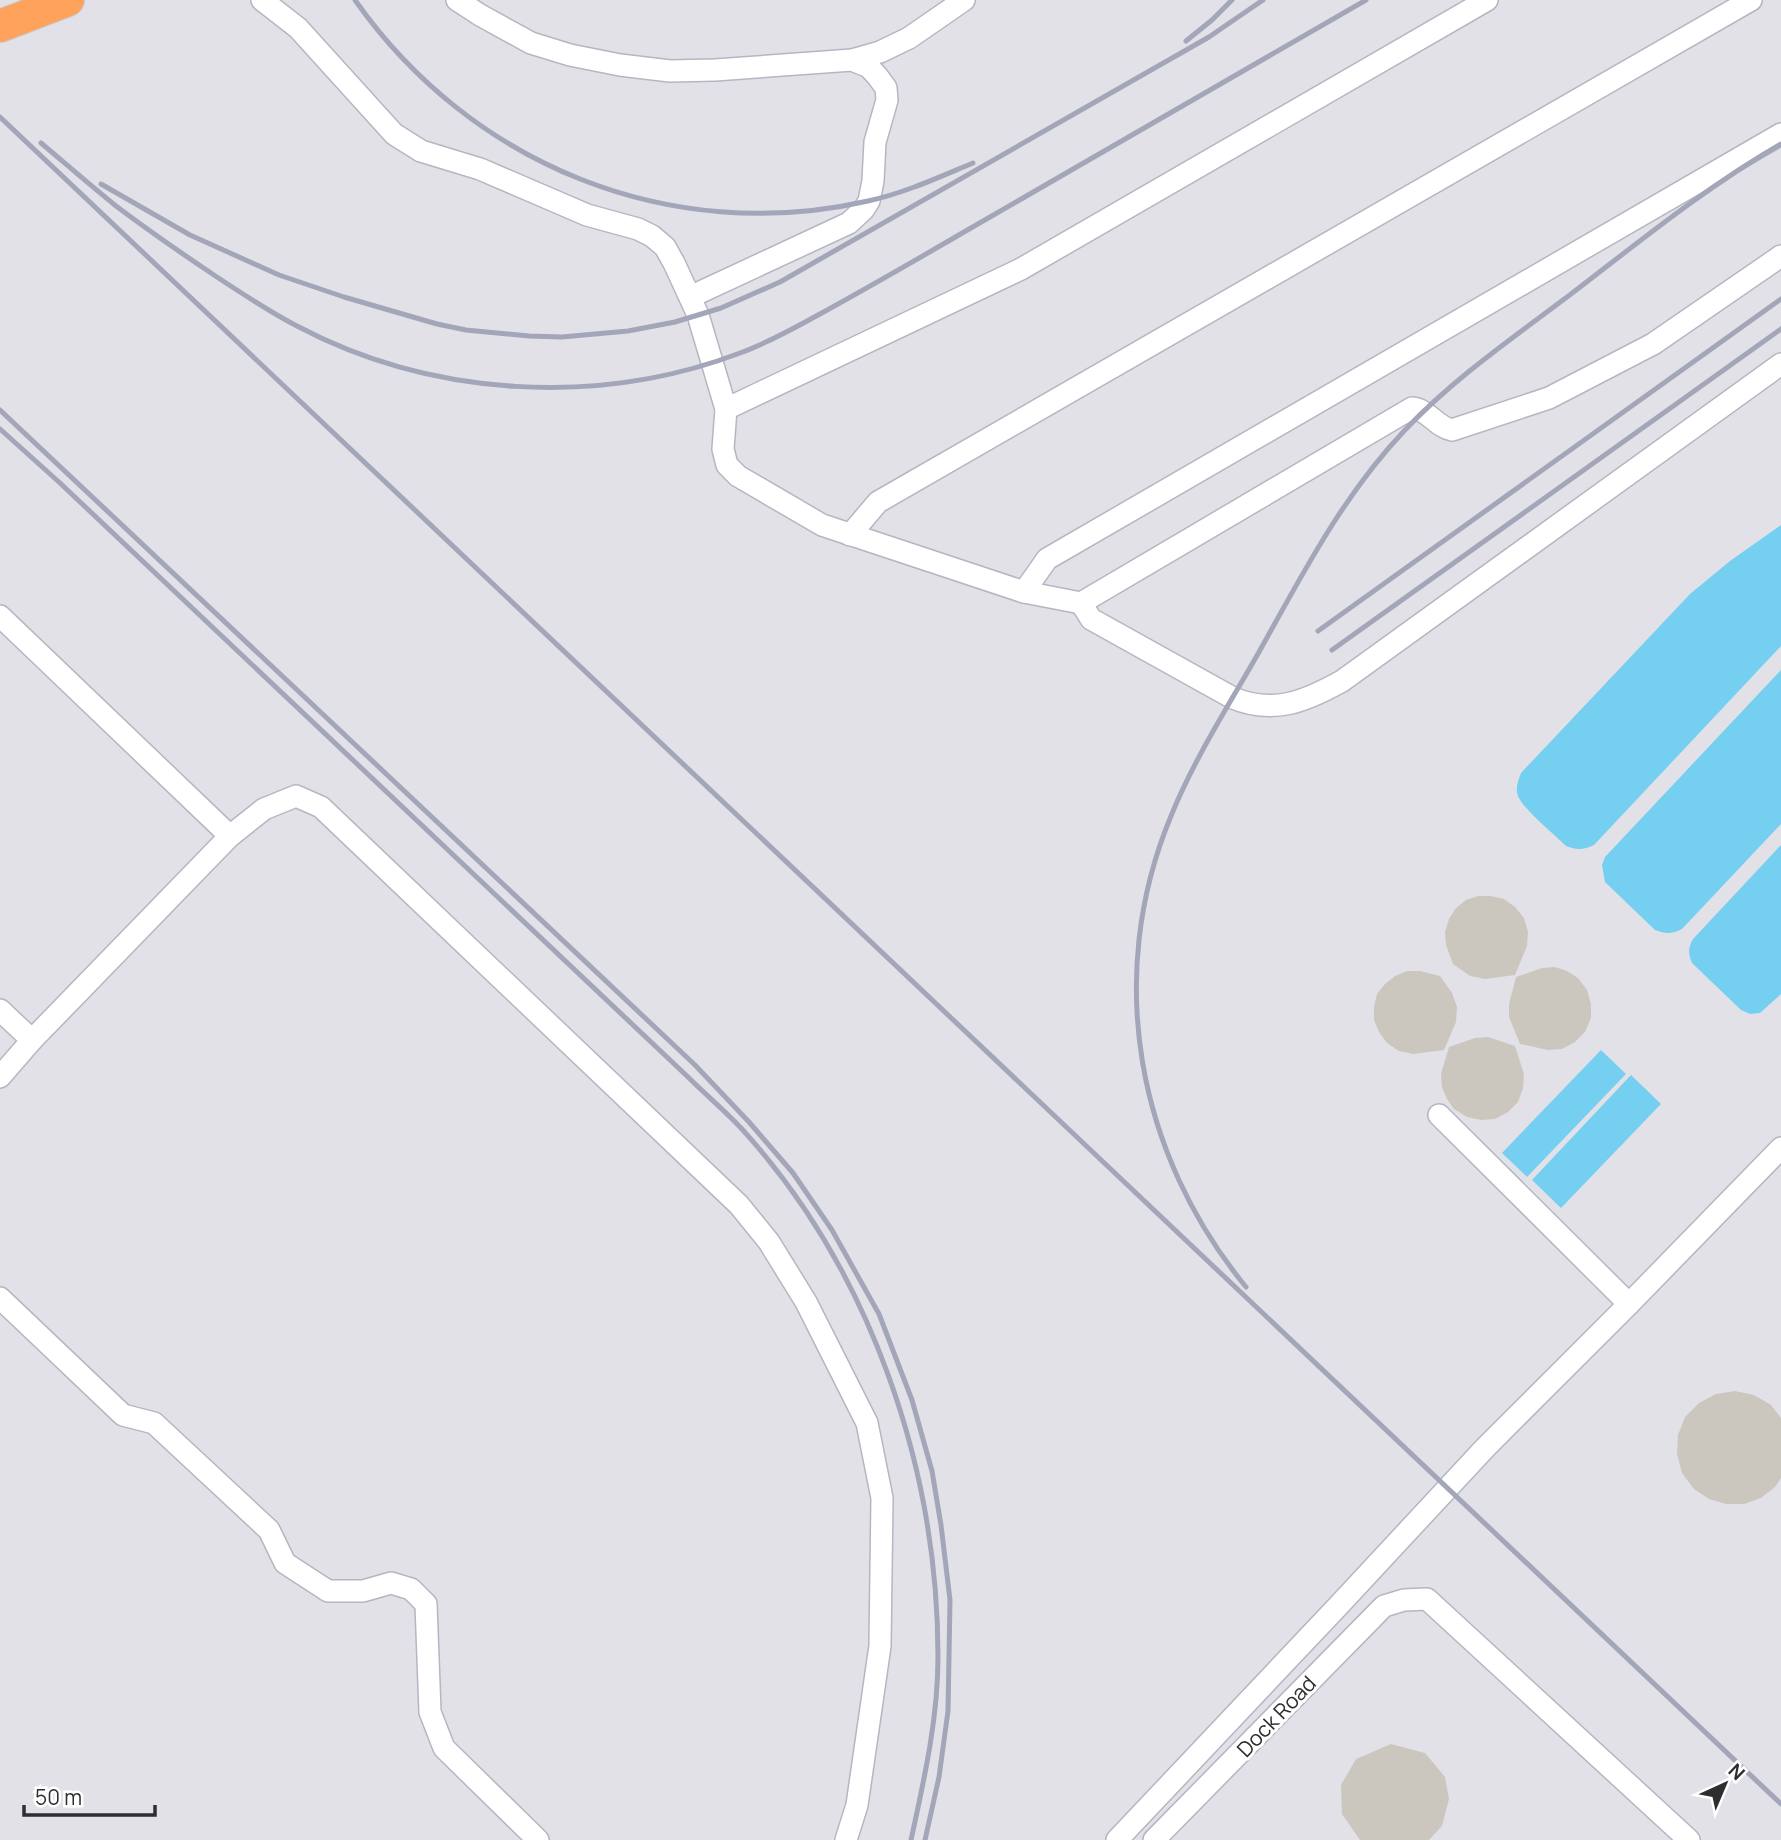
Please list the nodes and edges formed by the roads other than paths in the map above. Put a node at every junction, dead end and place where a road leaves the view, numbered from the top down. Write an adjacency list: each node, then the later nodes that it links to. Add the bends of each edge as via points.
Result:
1 (10, 0): 8 (highway)
2 (68, 0): 9 (highway)
3 (262, 0): 13 (lane, via 298,28 394,134 421,152 480,169 587,215 652,236 665,247)
4 (457, 0): 10 (lane, via 531,43 620,65 670,71)
5 (964, 0): 10 (lane, via 909,38)
6 (1487, 0): 15 (lane, via 1021,269)
7 (1751, 0): 16 (lane, via 878,502)
8 (0, 4)
9 (0, 26)
10 (852, 60): 13 (lane, via 878,77 887,100 864,209 849,223)
11 (1781, 134): 17 (lane, via 1046,559)
12 (1781, 256): 18 (lane, via 1653,345 1549,398 1452,430 1412,408)
13 (690, 297): 15 (lane)
14 (1781, 364): 18 (lane, via 1342,681 1303,700 1269,706 1233,698 1091,619)
15 (726, 409): 16 (lane, via 723,449 727,466 822,525)
16 (850, 535): 17 (lane)
17 (1024, 592): 18 (lane)
18 (1081, 603)
19 (0, 616): 20 (lane)
20 (230, 836): 22 (lane); 29 (lane, via 264,809 296,796 321,807 739,1205 769,1242 806,1302 867,1423 882,1498 880,1646 857,1805)
21 (0, 1010): 22 (lane)
22 (32, 1040): 23 (lane)
23 (0, 1077)
24 (1439, 1115): 27 (lane)
25 (1781, 1148): 27 (lane)
26 (0, 1298): 28 (lane, via 123,1415 153,1423 191,1458 268,1530 285,1563 328,1591 363,1591 391,1583 411,1589 426,1604 430,1712 443,1748)
27 (1629, 1304): 30 (lane, via 1485,1448)
28 (538, 1840)
29 (846, 1840)
30 (1117, 1840)
31 (1154, 1840): 32 (lane, Dock Road, via 1384,1606 1427,1599)
32 (1689, 1840)

